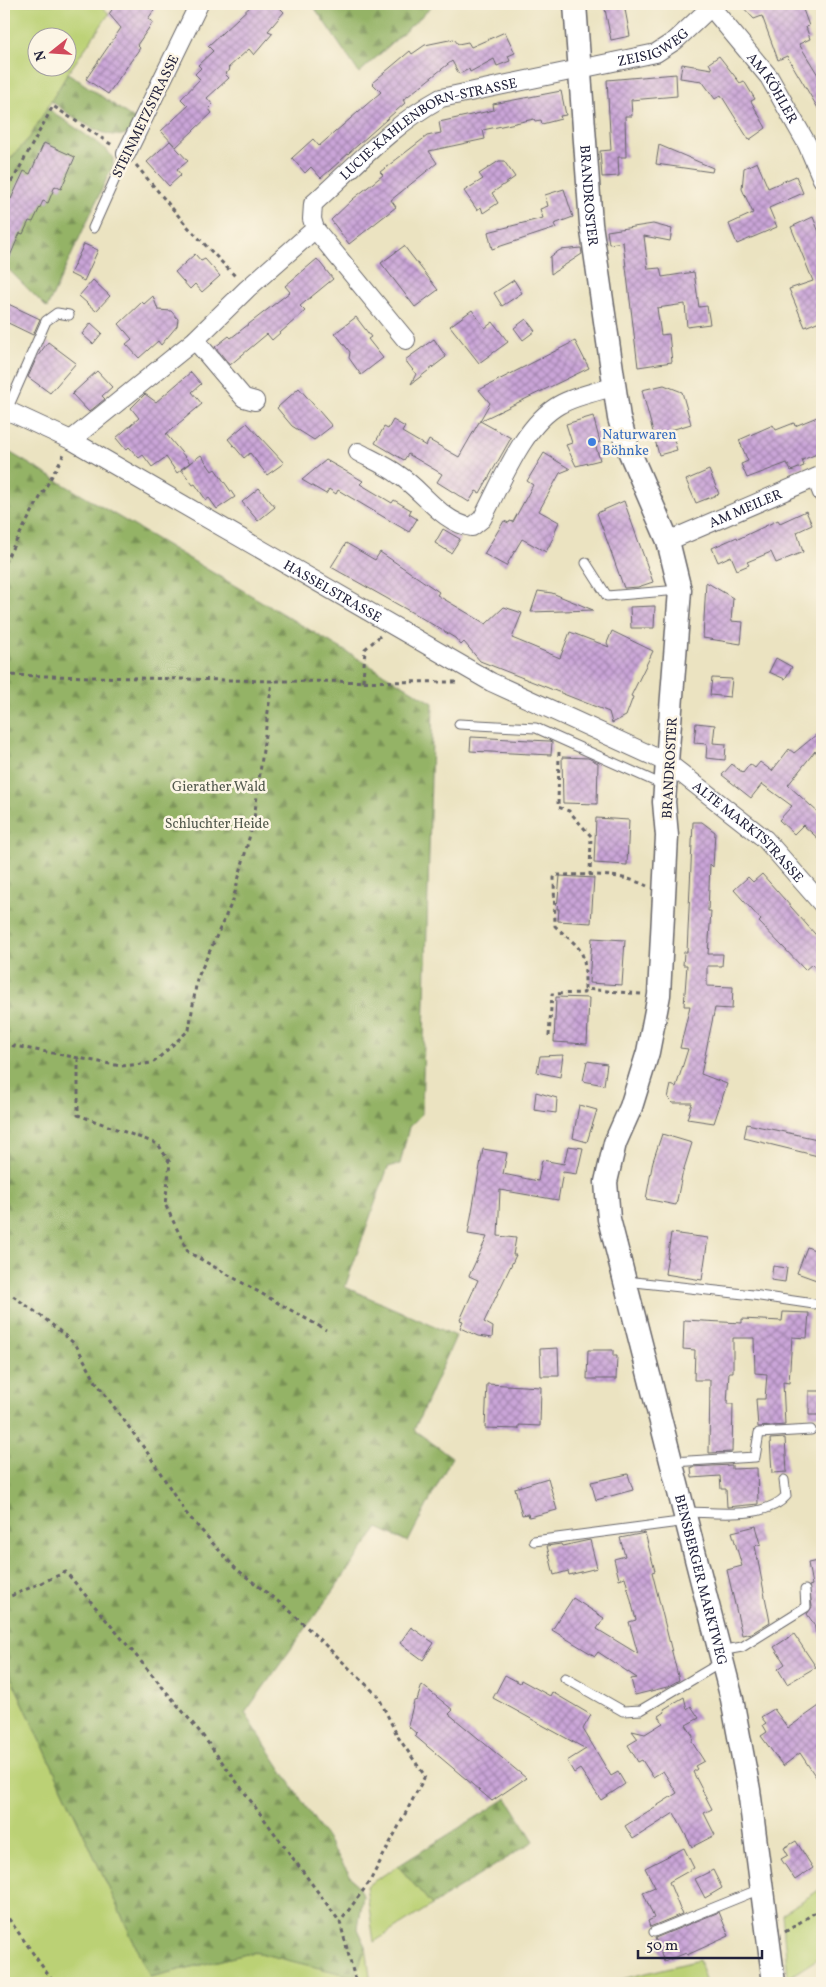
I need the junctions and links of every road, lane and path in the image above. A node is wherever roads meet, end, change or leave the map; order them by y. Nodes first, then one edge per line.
1 (199, 4) edge
2 (575, 4) edge
3 (713, 5) edge
4 (580, 68) junction
5 (126, 154) junction
6 (822, 179) edge
7 (4, 185) edge
8 (92, 228) dead end
9 (315, 229) junction
10 (248, 289) junction
11 (69, 315) dead end
12 (195, 340) junction
13 (406, 340) dead end
14 (614, 387) junction
15 (255, 401) dead end
16 (5, 409) edge
17 (71, 440) junction
18 (358, 452) dead end
19 (820, 482) edge
20 (668, 541) junction
21 (4, 563) edge
22 (586, 563) dead end
23 (680, 590) junction
24 (393, 625) junction
25 (4, 675) edge
26 (272, 681) junction
27 (363, 681) junction
28 (462, 682) dead end
29 (459, 724) dead end
30 (560, 739) junction
31 (668, 763) junction
32 (666, 786) junction
33 (590, 875) junction
34 (664, 894) junction
35 (822, 904) edge
36 (585, 989) junction
37 (658, 995) junction
38 (549, 1036) dead end
39 (4, 1044) edge
40 (78, 1058) junction
41 (606, 1182) joint
42 (624, 1281) junction
43 (13, 1296) dead end
44 (814, 1304) dead end
45 (326, 1330) dead end
46 (811, 1430) dead end
47 (671, 1462) junction
48 (784, 1480) dead end
49 (686, 1517) junction
50 (534, 1541) dead end
51 (805, 1590) dead end
52 (4, 1599) edge
53 (721, 1656) junction
54 (565, 1678) dead end
55 (761, 1889) junction
56 (822, 1908) edge
57 (4, 1912) edge
58 (340, 1922) junction
59 (654, 1932) dead end
60 (768, 1943) junction
61 (54, 1983) edge
62 (356, 1983) edge
63 (774, 1983) edge

1 - 5 street, STEINMETZSTRASSE
2 - 4 street, BRANDROSTER
3 - 4 street, ZEISIGWEG
3 - 6 street, AM KÖHLER
4 - 9 street, LUCIE-KAHLENBORN-STRASSE
4 - 14 street, BRANDROSTER
5 - 7 path
5 - 8 lane, STEINMETZSTRASSE
5 - 10 path
9 - 10 street
9 - 13 street
10 - 12 street
11 - 16 lane
12 - 15 street
12 - 17 street
14 - 18 street
14 - 20 street, BRANDROSTER
16 - 17 street, HASSELSTRASSE
17 - 21 path
17 - 24 street, HASSELSTRASSE
19 - 20 street, AM MEILER
20 - 23 street, BRANDROSTER
22 - 23 lane
23 - 31 street, BRANDROSTER
24 - 27 path
24 - 31 street, HASSELSTRASSE
25 - 26 path
26 - 27 path
26 - 40 path
27 - 28 path
29 - 30 lane
30 - 32 lane
30 - 33 path
31 - 32 street, BRANDROSTER
31 - 35 street, ALTE MARKTSTRASSE
32 - 34 street, BRANDROSTER
33 - 34 path
33 - 36 path
34 - 37 street, BRANDROSTER
36 - 37 path
36 - 38 path
37 - 41 street, BRANDROSTER
39 - 40 path
40 - 45 path
41 - 42 street, BENSBERGER MARKTWEG
42 - 44 lane
42 - 47 street, BENSBERGER MARKTWEG
43 - 58 path
46 - 47 lane
47 - 49 street, BENSBERGER MARKTWEG
48 - 49 lane
49 - 50 lane
49 - 53 street, BENSBERGER MARKTWEG
51 - 53 lane
52 - 58 path
53 - 54 lane
53 - 55 street, BENSBERGER MARKTWEG
55 - 59 lane
55 - 60 street, BENSBERGER MARKTWEG
56 - 60 path
57 - 61 path
58 - 62 path
60 - 63 street, BENSBERGER MARKTWEG

